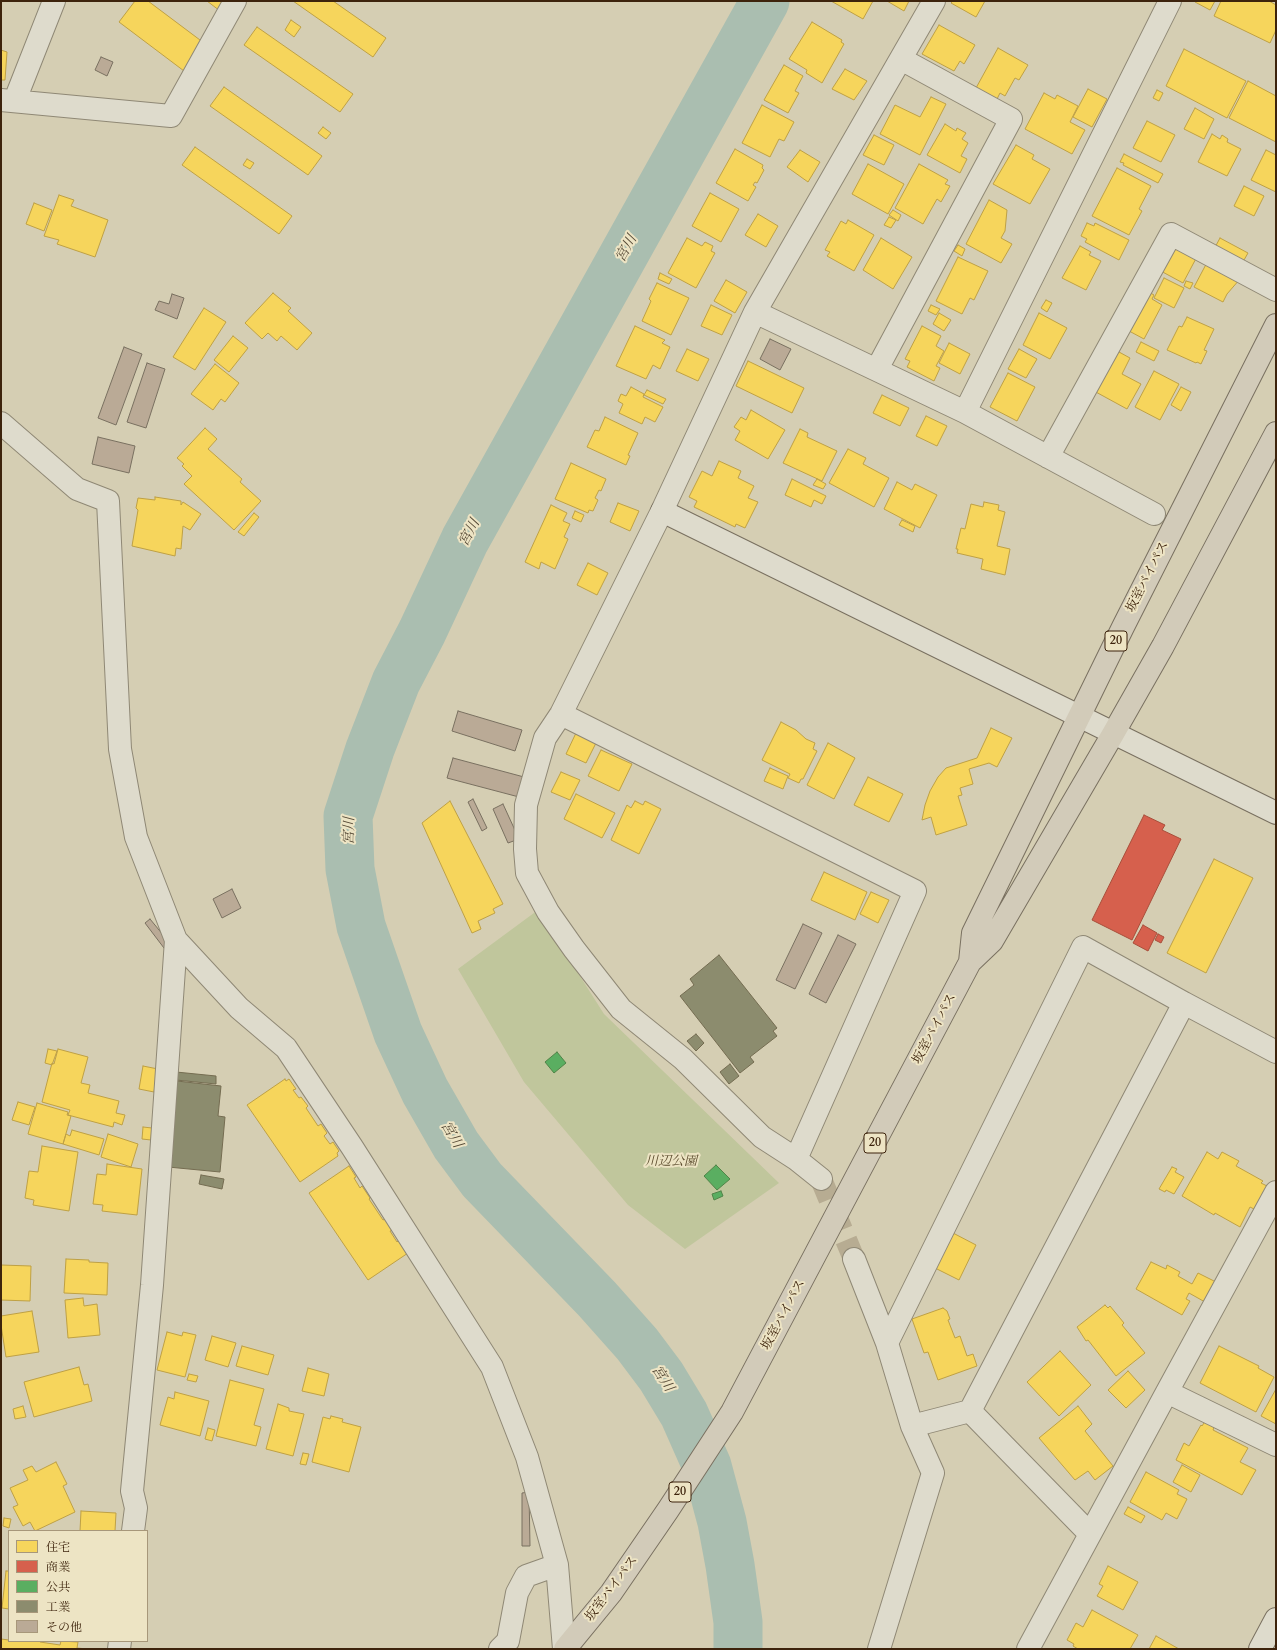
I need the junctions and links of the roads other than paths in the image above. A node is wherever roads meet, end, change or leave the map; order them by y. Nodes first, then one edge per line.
1 (54, 1) edge
2 (235, 1) edge
3 (934, 1) edge
4 (1170, 1) edge
5 (901, 58) junction
6 (8, 100) edge
7 (1276, 290) edge
8 (755, 312) junction
9 (1276, 325) edge
10 (877, 369) junction
11 (964, 412) junction
12 (1, 423) edge
13 (1276, 433) edge
14 (1048, 457) junction
15 (662, 511) junction
16 (1154, 514) dead end
17 (561, 714) junction
18 (1079, 717) junction
19 (1113, 734) junction
20 (1276, 813) edge
21 (176, 940) junction
22 (970, 962) junction
23 (1184, 1004) junction
24 (1276, 1052) edge
25 (796, 1159) junction
26 (821, 1179) tunnel mouth
27 (1276, 1192) edge
28 (854, 1259) tunnel mouth
29 (887, 1343) junction
30 (1167, 1392) junction
31 (970, 1411) junction
32 (912, 1426) junction
33 (1276, 1445) edge
34 (133, 1530) edge
35 (1090, 1534) junction
36 (557, 1565) junction
37 (1276, 1619) edge
38 (500, 1649) edge
39 (565, 1649) edge
40 (879, 1649) edge
41 (1028, 1649) edge
42 (1260, 1649) edge

1 - 6 street
2 - 6 street
3 - 5 street
4 - 11 street
5 - 8 street
5 - 10 street
7 - 14 street
8 - 10 street
8 - 15 street
9 - 18 highway, 坂室バイパス / 20
10 - 11 street
11 - 14 street
12 - 21 street
13 - 19 highway, 坂室バイパス / 20
14 - 16 street
15 - 17 street
15 - 18 street
17 - 25 street
17 - 25 street
18 - 19 street
18 - 22 highway, 坂室バイパス / 20
19 - 20 street
19 - 22 highway, 坂室バイパス / 20
21 - 34 street
21 - 36 street
22 - 39 highway, 坂室バイパス / 20
23 - 24 street
23 - 29 street
23 - 31 street
25 - 26 street
27 - 30 street
28 - 29 street
29 - 32 street
30 - 33 street
30 - 35 street
31 - 32 street
31 - 35 street
32 - 40 street
35 - 41 street
36 - 38 street
36 - 39 street
37 - 42 street

